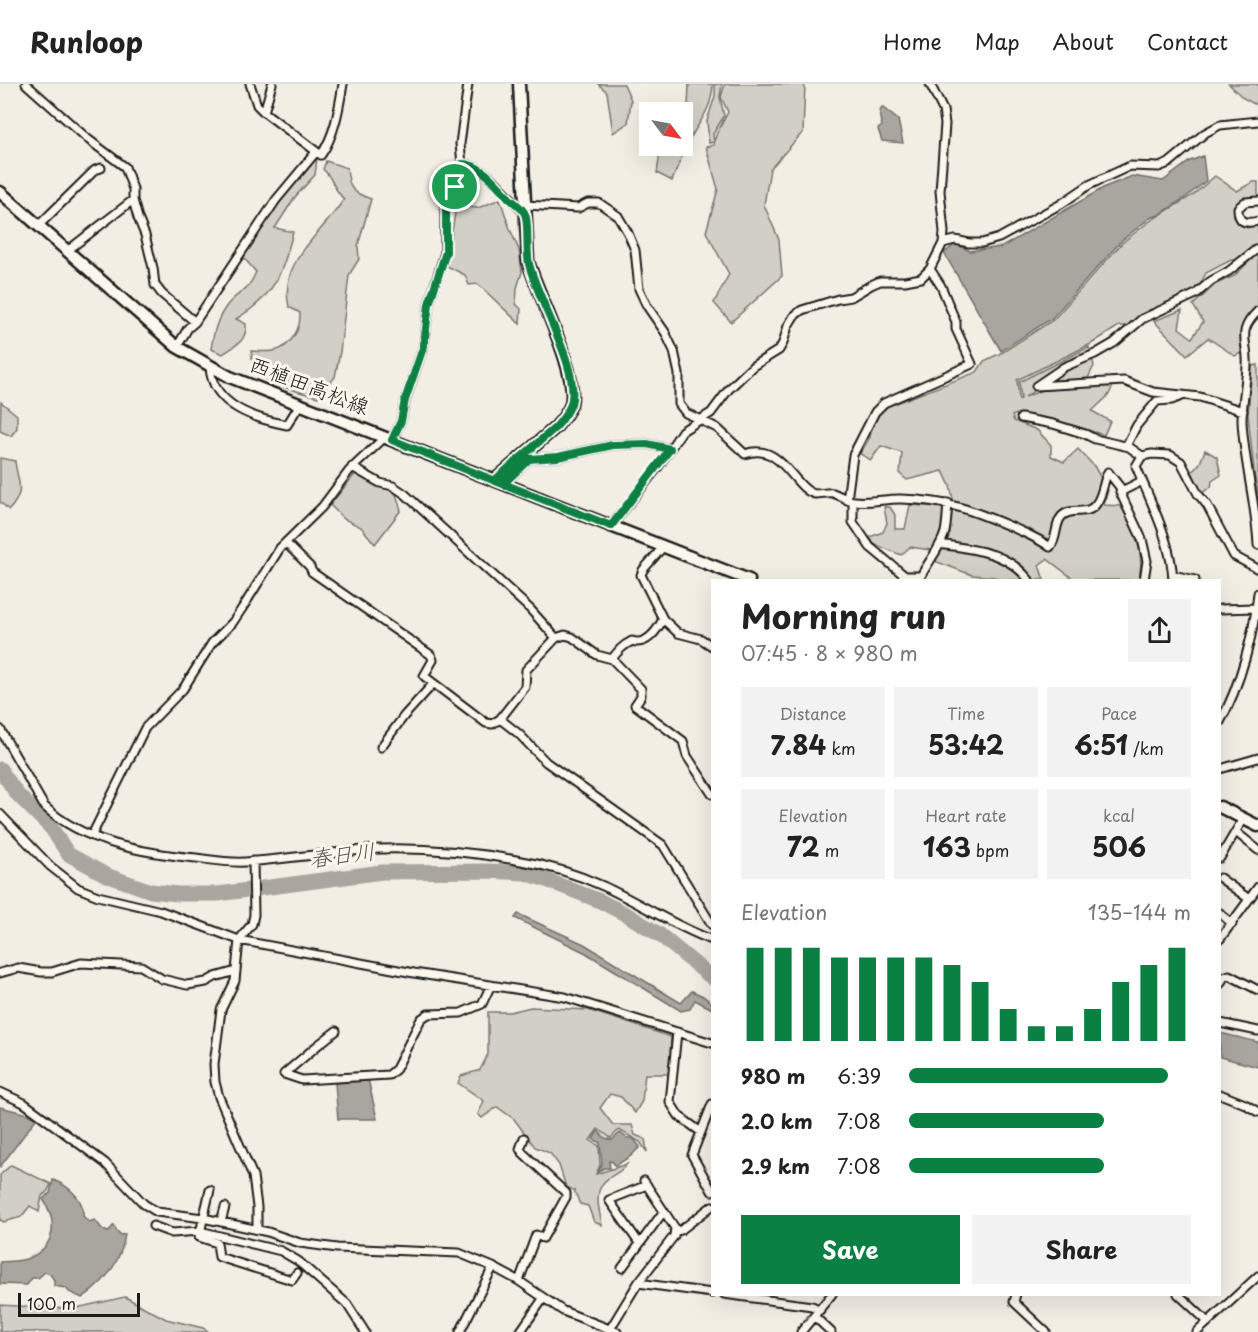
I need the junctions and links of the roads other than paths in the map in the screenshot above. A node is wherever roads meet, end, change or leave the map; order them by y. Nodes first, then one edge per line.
1 (26, 84) edge
2 (250, 84) edge
3 (272, 84) edge
4 (343, 84) edge
5 (468, 84) edge
6 (519, 84) edge
7 (930, 84) edge
8 (264, 112) junction
9 (1258, 121) edge
10 (316, 152) junction
11 (462, 164) junction
12 (101, 168) dead end
13 (0, 192) edge
14 (133, 200) junction
15 (1258, 201) edge
16 (525, 209) junction
17 (1258, 221) edge
18 (38, 226) junction
19 (942, 243) junction
20 (1258, 248) edge
21 (67, 251) junction
22 (930, 269) junction
23 (1258, 311) edge
24 (195, 322) junction
25 (177, 347) junction
26 (210, 367) junction
27 (1184, 395) junction
28 (300, 404) junction
29 (1243, 411) junction
30 (1021, 418) dead end
31 (701, 419) junction
32 (388, 439) junction
33 (1126, 446) junction
34 (670, 449) junction
35 (1142, 456) junction
36 (352, 467) junction
37 (1142, 481) junction
38 (499, 482) junction
39 (1123, 491) junction
40 (850, 500) junction
41 (948, 503) junction
42 (611, 526) junction
43 (286, 543) junction
44 (940, 544) junction
45 (1258, 545) edge
46 (663, 547) junction
47 (1258, 569) edge
48 (1173, 578) edge
49 (746, 579) edge
50 (919, 579) edge
51 (1028, 579) edge
52 (1144, 579) edge
53 (1258, 593) edge
54 (1257, 608) edge
55 (1221, 609) edge
56 (663, 619) junction
57 (556, 638) junction
58 (711, 645) edge
59 (612, 660) junction
60 (433, 684) junction
61 (500, 719) junction
62 (1221, 721) edge
63 (0, 729) edge
64 (381, 747) dead end
65 (1258, 758) edge
66 (1221, 769) edge
67 (711, 792) edge
68 (1221, 808) edge
69 (0, 814) edge
70 (1243, 819) junction
71 (1258, 826) edge
72 (1236, 832) junction
73 (92, 835) junction
74 (1258, 850) edge
75 (1221, 856) edge
76 (253, 861) junction
77 (1221, 879) edge
78 (1258, 887) edge
79 (1249, 899) junction
80 (1221, 915) edge
81 (711, 924) edge
82 (1232, 924) junction
83 (1221, 938) edge
84 (239, 940) junction
85 (711, 940) edge
86 (236, 971) junction
87 (0, 973) edge
88 (1221, 982) edge
89 (491, 985) junction
90 (1258, 990) edge
91 (1221, 1023) edge
92 (1258, 1031) edge
93 (336, 1032) dead end
94 (677, 1032) junction
95 (711, 1043) edge
96 (0, 1092) edge
97 (1221, 1094) edge
98 (711, 1107) edge
99 (1258, 1112) edge
100 (701, 1132) junction
101 (524, 1138) dead end
102 (711, 1189) edge
103 (210, 1190) dead end
104 (225, 1207) dead end
105 (711, 1207) edge
106 (664, 1211) junction
107 (203, 1218) junction
108 (221, 1222) junction
109 (153, 1226) dead end
110 (257, 1229) junction
111 (200, 1231) junction
112 (676, 1231) junction
113 (639, 1243) junction
114 (493, 1267) junction
115 (622, 1268) dead end
116 (297, 1273) dead end
117 (1258, 1276) edge
118 (519, 1281) junction
119 (638, 1283) junction
120 (711, 1293) edge
121 (739, 1296) edge
122 (830, 1296) edge
123 (1016, 1296) edge
124 (1180, 1296) edge
125 (543, 1299) junction
126 (820, 1310) junction
127 (814, 1316) junction
128 (1208, 1322) junction
129 (613, 1331) edge
130 (365, 1332) edge
131 (460, 1332) edge
132 (520, 1332) edge
133 (801, 1332) edge
134 (831, 1332) edge
135 (1046, 1332) edge
136 (1197, 1332) edge

1 - 14 street
2 - 8 street
3 - 8 street
4 - 10 street
5 - 11 street
6 - 16 main road
7 - 19 street
8 - 10 street
9 - 19 street
10 - 24 street
11 - 16 street
11 - 32 street
12 - 18 street
13 - 18 main road, 西植田高松線
14 - 21 street
14 - 24 street
15 - 17 street
16 - 31 street
16 - 38 main road
18 - 21 main road, 西植田高松線
19 - 22 street
20 - 27 street
21 - 25 main road, 西植田高松線
22 - 31 street
22 - 40 street
23 - 29 street
24 - 25 street
25 - 26 main road, 西植田高松線
26 - 28 main road, 西植田高松線
26 - 28 street
27 - 29 street
27 - 33 street
28 - 32 main road, 西植田高松線
29 - 45 street
30 - 33 street
31 - 34 street
31 - 40 street
32 - 36 street
32 - 38 main road, 西植田高松線
33 - 35 street
34 - 38 street
34 - 42 street
35 - 37 street
35 - 47 street
36 - 43 street
36 - 57 street
37 - 39 street
37 - 48 street
38 - 42 main road, 西植田高松線
39 - 41 street
39 - 52 street
40 - 41 street
40 - 50 street
41 - 44 street
42 - 46 main road, 西植田高松線
43 - 60 street
43 - 73 street
44 - 50 street
44 - 51 street
46 - 49 main road, 西植田高松線
46 - 56 street
53 - 54 street
54 - 55 street
54 - 62 street
56 - 58 street
56 - 59 street
57 - 59 street
57 - 61 street
59 - 67 street
60 - 61 street
60 - 64 street
61 - 81 street
63 - 73 street
65 - 66 street
68 - 70 main road
69 - 84 street
70 - 71 main road
70 - 72 street
72 - 74 street
72 - 75 street
73 - 76 street
76 - 84 street
76 - 85 street
77 - 79 street
78 - 79 street
79 - 82 street
80 - 82 street
82 - 83 street
84 - 86 street
84 - 89 street
86 - 87 street
86 - 110 street
88 - 90 street
89 - 93 street
89 - 94 street
91 - 92 street
94 - 95 street
94 - 100 street
96 - 107 street
97 - 99 street
98 - 100 street
100 - 102 street
101 - 118 street
103 - 107 street
104 - 108 street
105 - 112 street
106 - 112 street
106 - 113 street
106 - 113 street
107 - 108 street
107 - 111 street
108 - 110 street
109 - 111 street
110 - 114 street
111 - 116 street
111 - 130 street
112 - 119 street
113 - 115 street
114 - 118 street
114 - 131 street
117 - 128 street
118 - 125 street
119 - 120 street
119 - 129 street
121 - 126 street
122 - 126 street
123 - 135 street
124 - 128 street
125 - 129 street
125 - 132 street
126 - 127 street
127 - 133 street
127 - 134 street
128 - 136 street

